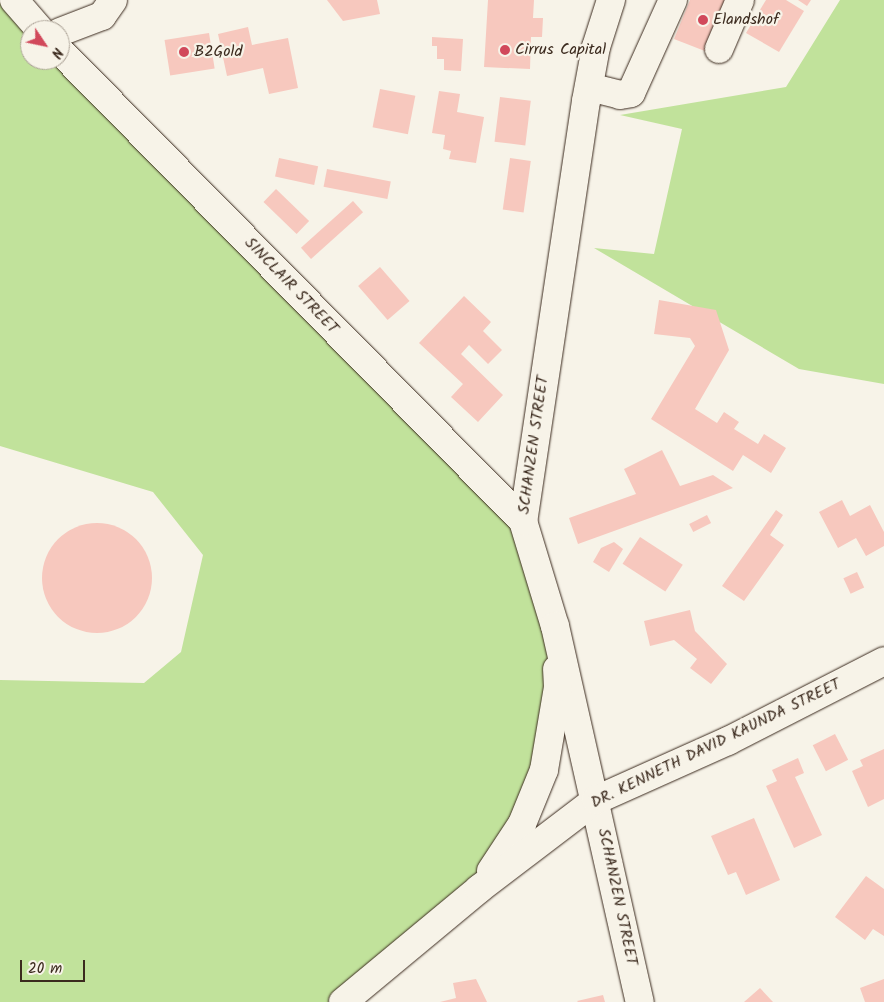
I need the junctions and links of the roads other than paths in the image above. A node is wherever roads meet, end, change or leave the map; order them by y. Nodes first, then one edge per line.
1 (14, 0) edge
2 (112, 0) edge
3 (611, 0) edge
4 (673, 0) edge
5 (740, 0) edge
6 (31, 20) edge
7 (70, 28) edge
8 (720, 49) dead end
9 (70, 61) edge
10 (589, 87) junction
11 (523, 521) junction
12 (555, 626) junction
13 (883, 664) edge
14 (596, 800) junction
15 (479, 889) junction
16 (644, 996) edge
17 (343, 1002) edge

1 - 6 street
2 - 7 street
3 - 10 street, SCHANZEN STREET
4 - 10 street
5 - 8 street
9 - 11 street, SINCLAIR STREET
10 - 11 street, SCHANZEN STREET
11 - 12 street, SCHANZEN STREET
12 - 14 street, SCHANZEN STREET
12 - 15 street
13 - 14 street, DR. KENNETH DAVID KAUNDA STREET
14 - 15 street, DR. KENNETH DAVID KAUNDA STREET
14 - 16 street, SCHANZEN STREET
15 - 17 street, DR. KENNETH DAVID KAUNDA STREET

